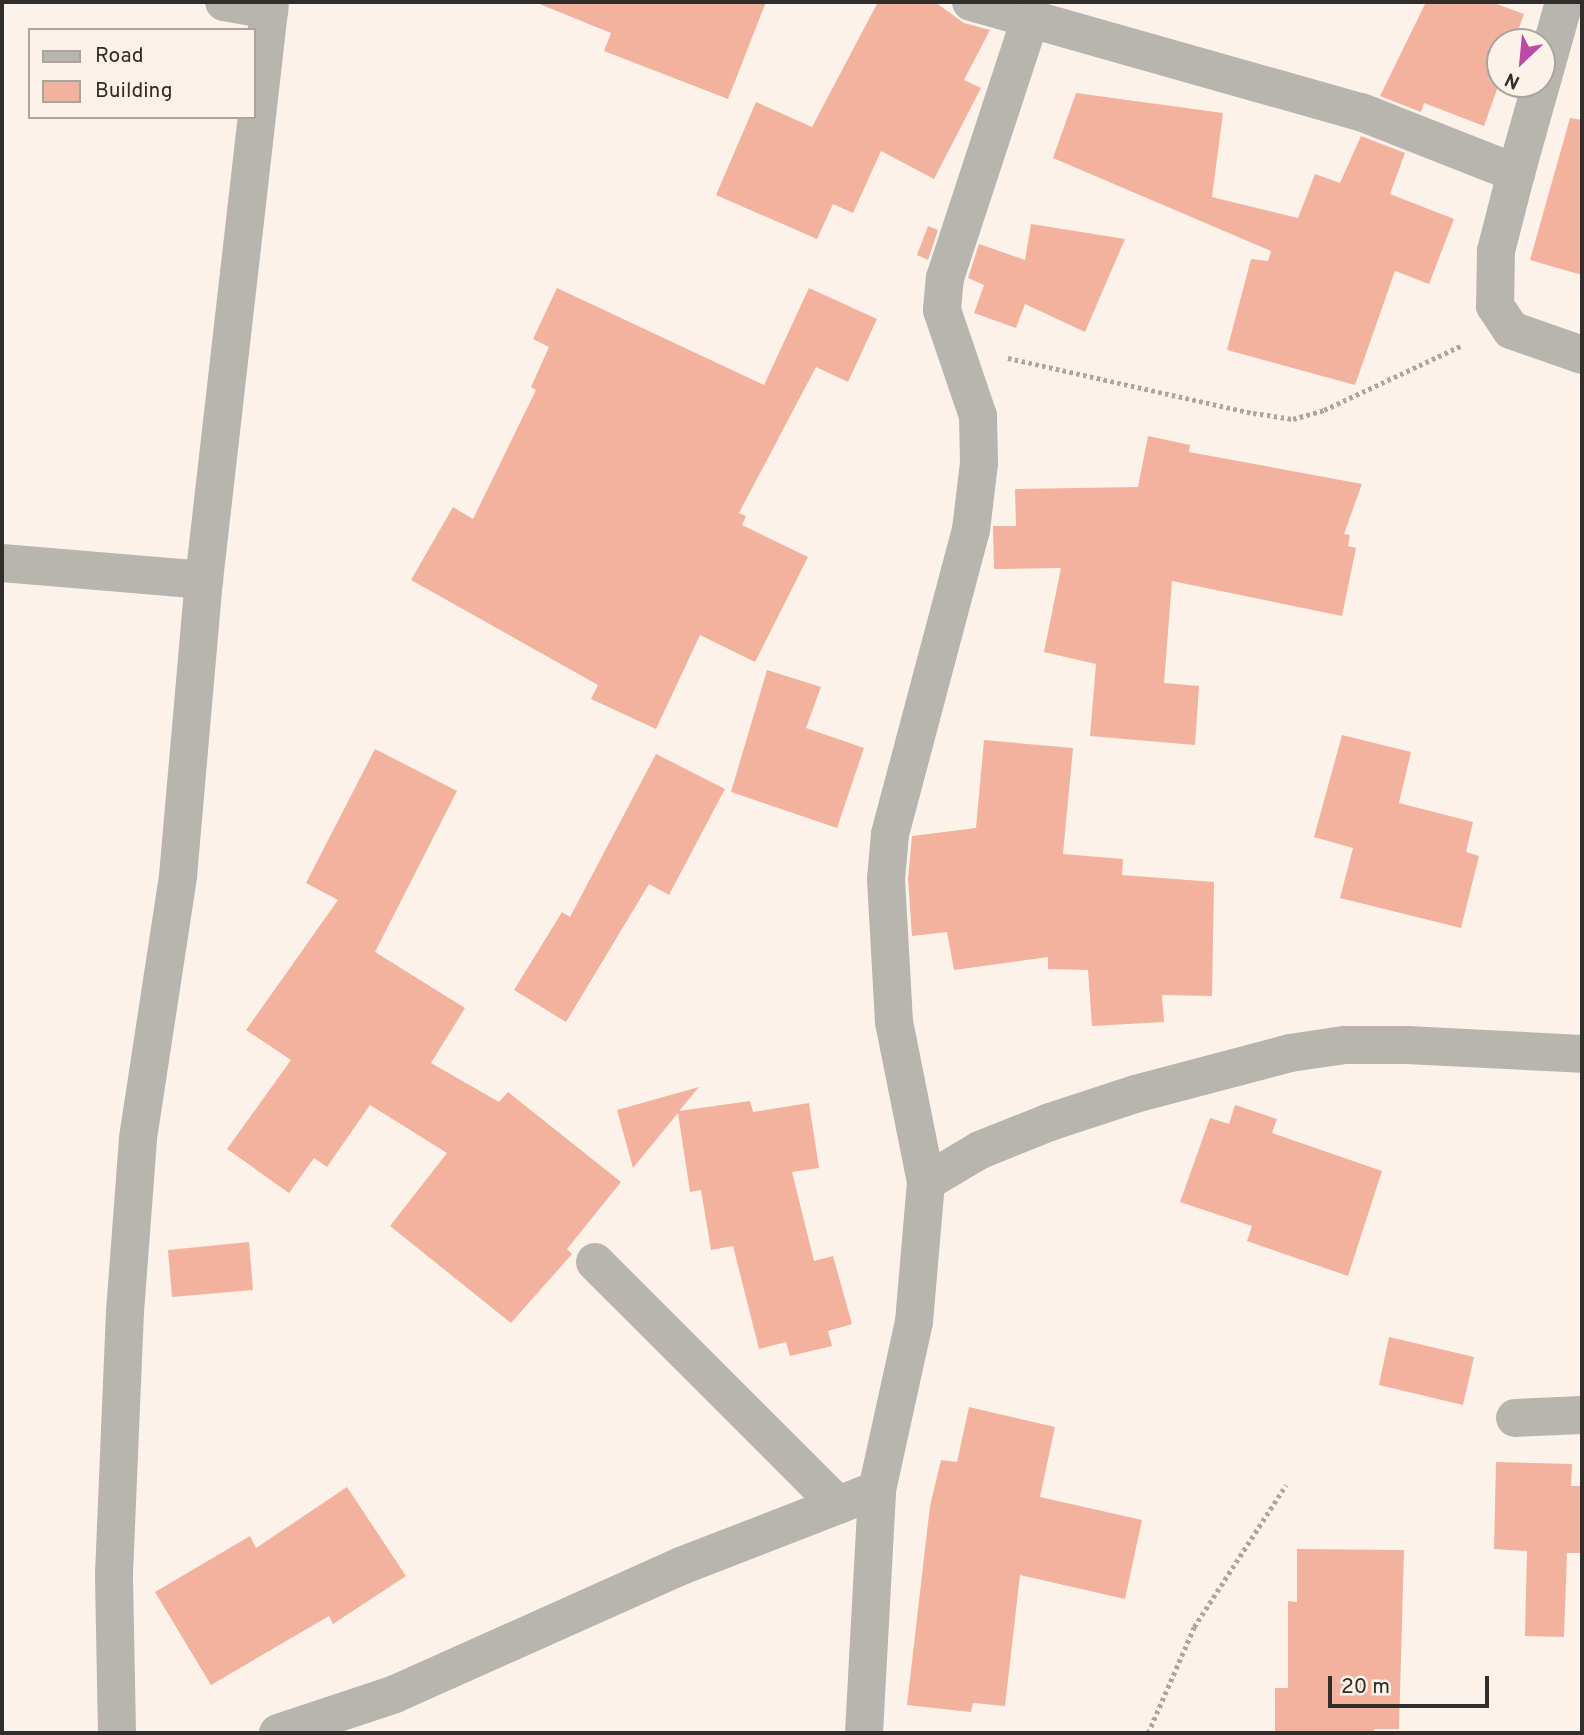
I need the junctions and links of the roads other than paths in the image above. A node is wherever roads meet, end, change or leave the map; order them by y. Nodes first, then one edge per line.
1 (224, 2) edge
2 (971, 2) edge
3 (1564, 2) edge
4 (270, 6) edge
5 (1029, 22) junction
6 (1556, 31) edge
7 (1538, 98) edge
8 (1516, 173) junction
9 (1582, 355) edge
10 (2, 563) edge
11 (204, 580) junction
12 (1582, 1054) edge
13 (926, 1182) junction
14 (595, 1262) dead end
15 (1582, 1415) edge
16 (1515, 1419) dead end
17 (877, 1490) junction
18 (838, 1505) junction
19 (117, 1733) edge
20 (278, 1733) edge
21 (864, 1733) edge

1 - 4 street
2 - 5 street
3 - 6 street
4 - 11 street
5 - 8 street
5 - 13 street
7 - 8 street
8 - 9 street
10 - 11 street
11 - 19 street
12 - 13 street
13 - 17 street
14 - 18 street
15 - 16 street
17 - 18 street
17 - 21 street
18 - 20 street

